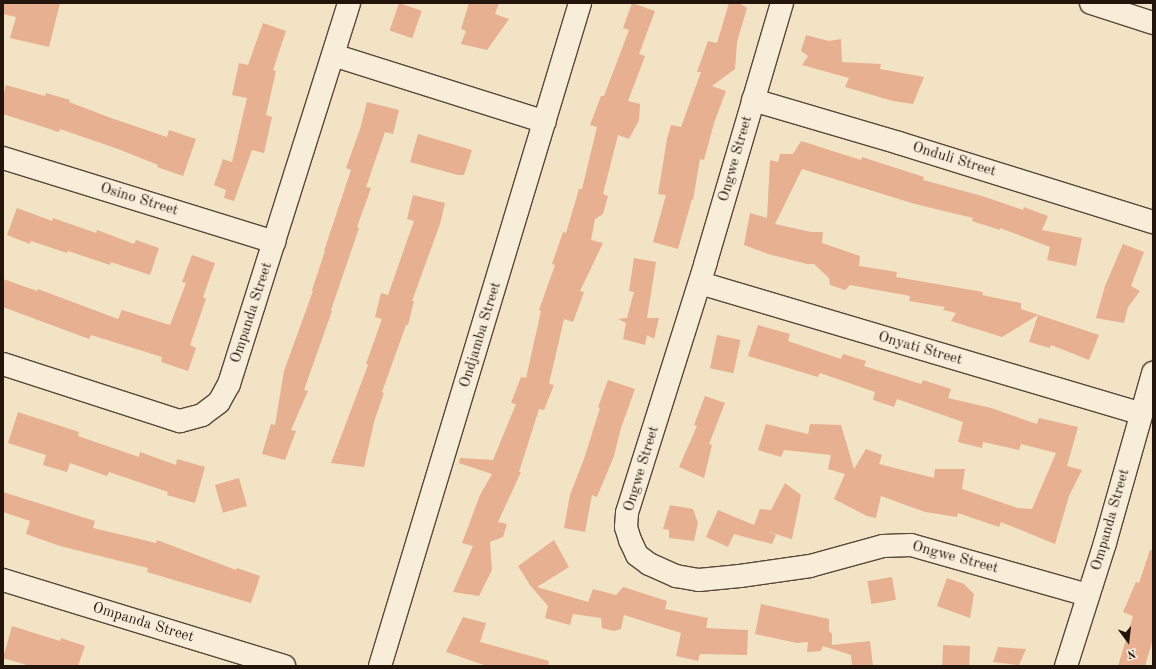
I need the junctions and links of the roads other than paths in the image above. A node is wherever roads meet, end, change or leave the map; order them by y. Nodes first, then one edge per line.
1 (349, 3) edge
2 (580, 3) edge
3 (782, 3) edge
4 (1091, 3) edge
5 (1153, 23) edge
6 (333, 55) junction
7 (754, 100) junction
8 (545, 122) junction
9 (3, 158) edge
10 (1153, 222) edge
11 (274, 242) junction
12 (700, 283) junction
13 (3, 364) edge
14 (1153, 373) edge
15 (1141, 414) junction
16 (3, 580) edge
17 (1088, 595) junction
18 (284, 666) edge
19 (380, 666) edge
20 (1066, 666) edge

1 - 6 street, Ompanda Street
2 - 8 street, Ondjamba Street
3 - 7 street, Ongwe Street
4 - 5 street
6 - 8 street
6 - 11 street, Ompanda Street
7 - 10 street, Onduli Street
7 - 12 street, Ongwe Street
8 - 19 street, Ondjamba Street
9 - 11 street, Osino Street
11 - 13 street, Ompanda Street
12 - 15 street, Onyati Street
12 - 17 street, Ongwe Street
14 - 15 street, Ompanda Street
15 - 17 street, Ompanda Street
16 - 18 street, Ompanda Street
17 - 20 street, Ompanda Street

